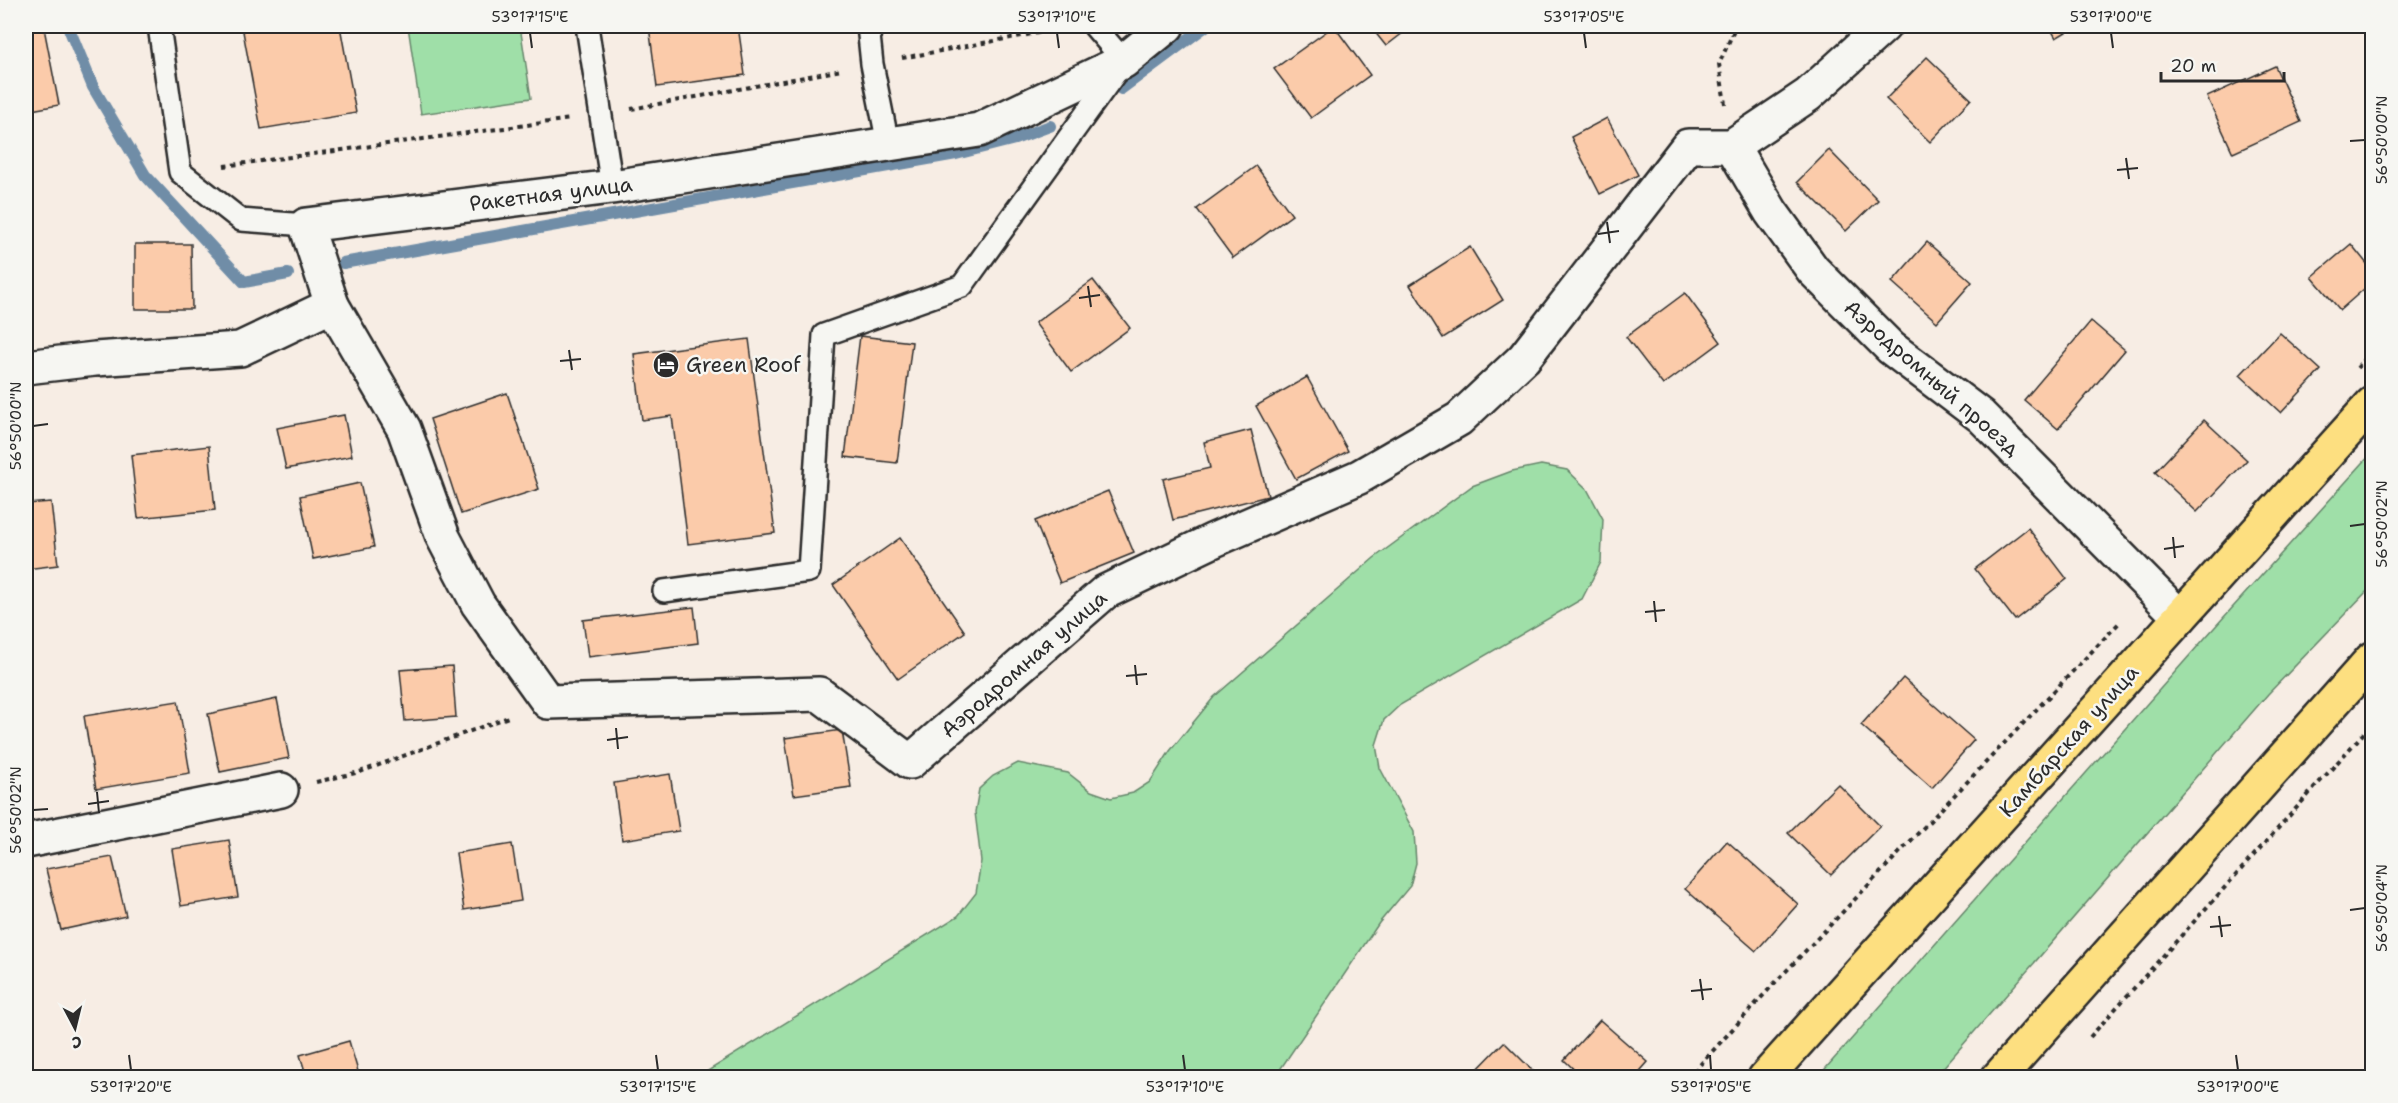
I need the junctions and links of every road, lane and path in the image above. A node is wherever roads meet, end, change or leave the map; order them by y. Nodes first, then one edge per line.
1 (159, 26) edge
2 (587, 26) edge
3 (868, 26) edge
4 (1094, 26) edge
5 (1167, 26) edge
6 (1736, 26) edge
7 (1884, 26) edge
8 (1124, 61) junction
9 (888, 144) junction
10 (1731, 146) junction
11 (612, 187) junction
12 (306, 225) junction
13 (332, 305) junction
14 (2373, 352) edge
15 (26, 367) edge
16 (2357, 369) dead end
17 (2373, 404) edge
18 (2151, 590) junction
19 (663, 591) dead end
20 (2180, 617) junction
21 (2373, 659) edge
22 (548, 702) junction
23 (2373, 724) edge
24 (360, 772) dead end
25 (281, 790) dead end
26 (26, 841) edge
27 (2085, 1042) dead end
28 (1688, 1077) edge
29 (1765, 1077) edge
30 (1998, 1077) edge

1 - 12 lane
2 - 11 lane
3 - 9 lane
4 - 8 lane
5 - 8 street, Ракетная улица
6 - 10 path
7 - 10 street
8 - 9 street, Ракетная улица
8 - 19 lane
9 - 11 street, Ракетная улица
10 - 18 street, Аэродромный проезд
10 - 22 street, Аэродромная улица
11 - 12 street, Ракетная улица
12 - 13 street
13 - 15 street
13 - 22 street
14 - 16 path
17 - 20 main road, Камбарская улица
18 - 20 street, Аэродромный проезд
18 - 28 path
20 - 29 main road, Камбарская улица
21 - 30 main road
22 - 24 path
23 - 27 path
25 - 26 street

